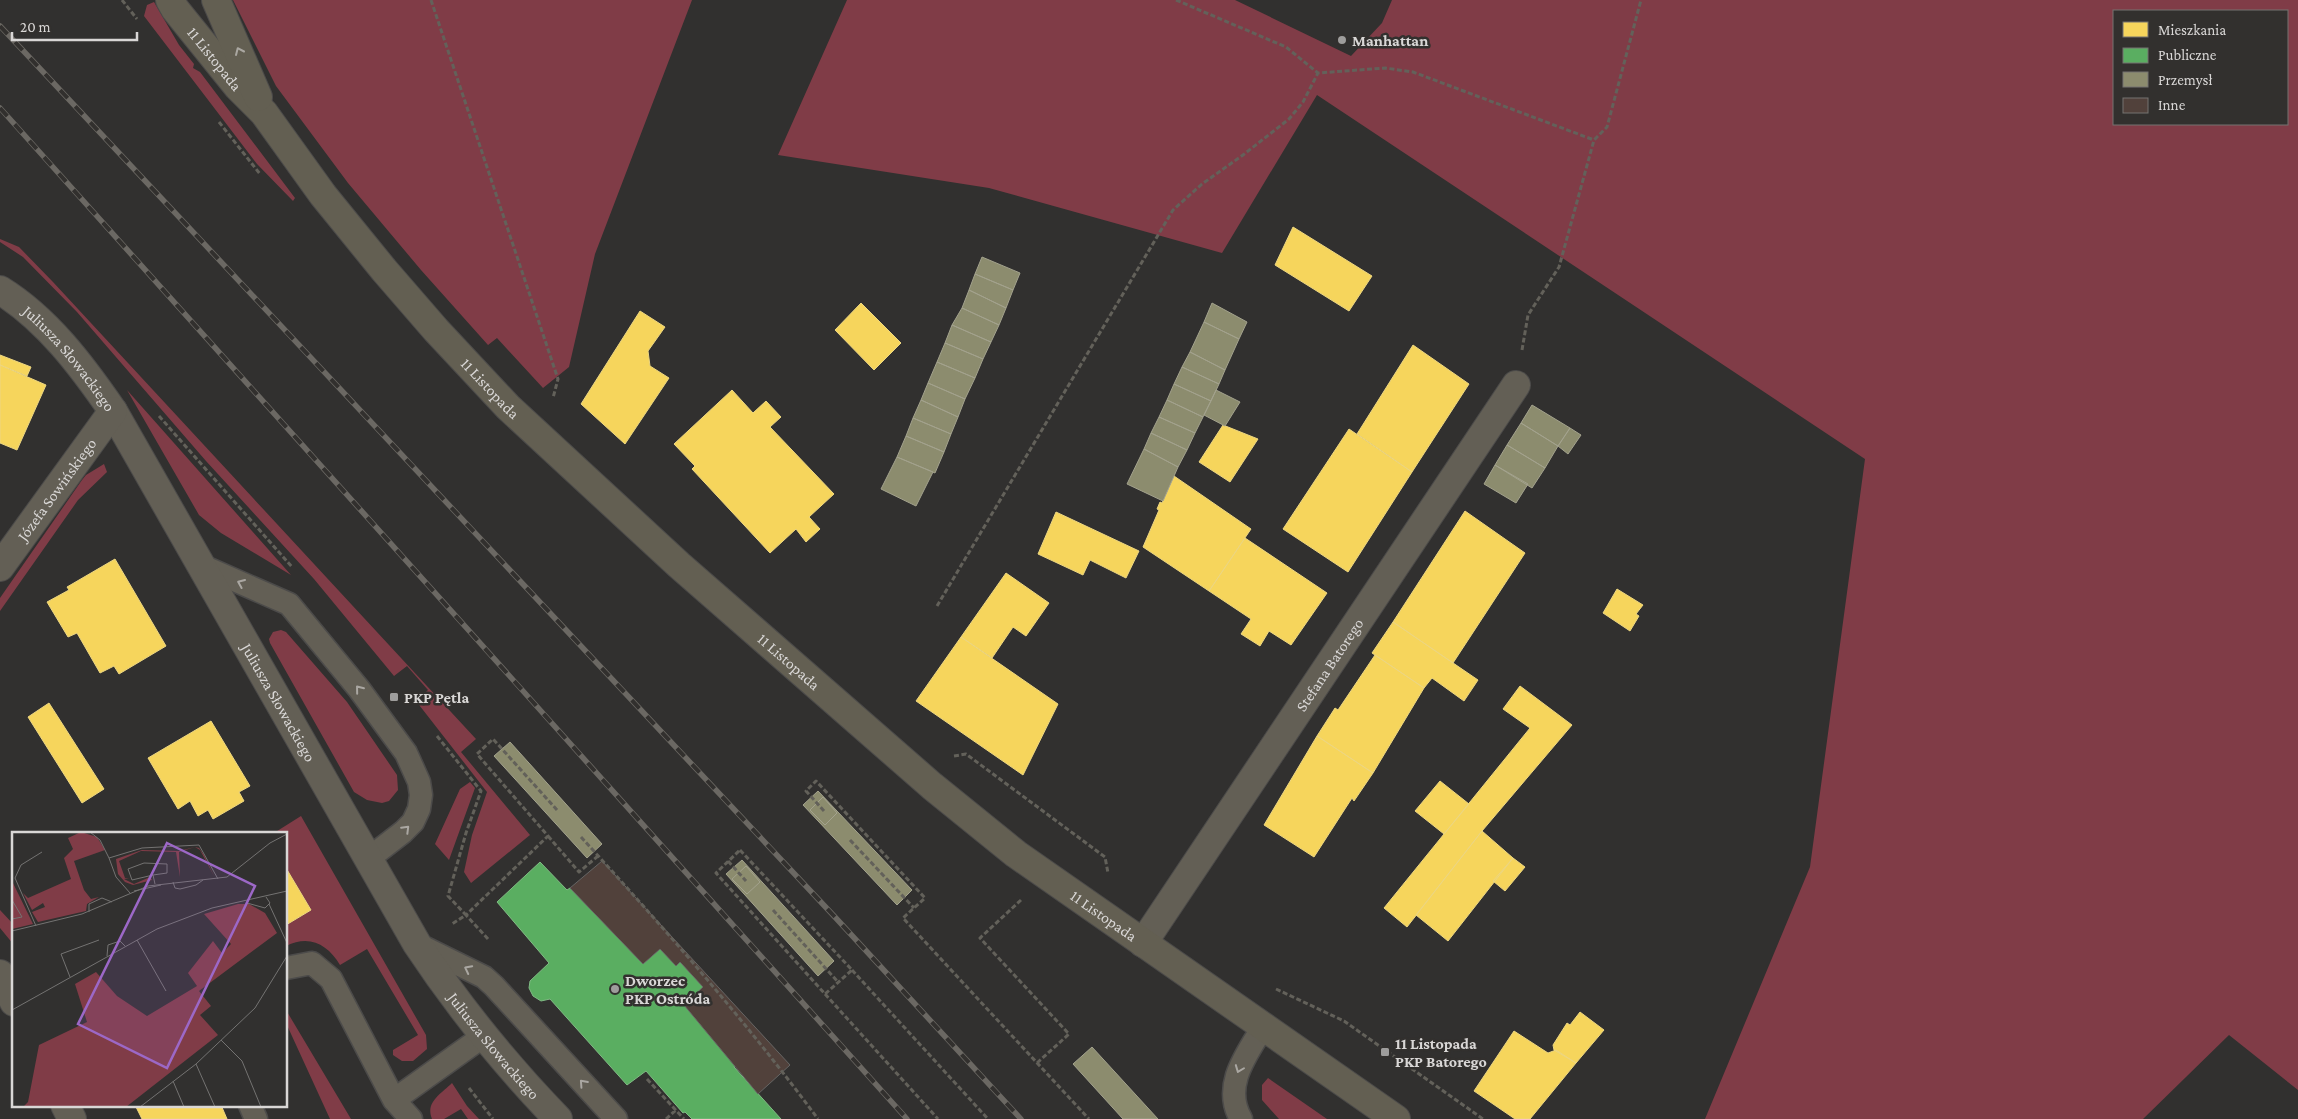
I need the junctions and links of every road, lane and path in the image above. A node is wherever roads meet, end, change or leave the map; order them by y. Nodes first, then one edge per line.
1 (170, 0) edge
2 (216, 0) edge
3 (431, 0) edge
4 (1176, 0) edge
5 (1641, 0) edge
6 (1318, 73) junction
7 (264, 113) junction
8 (1594, 140) junction
9 (0, 290) edge
10 (1516, 385) joint
11 (551, 405) dead end
12 (113, 411) junction
13 (200, 566) junction
14 (0, 567) edge
15 (937, 606) dead end
16 (949, 756) dead end
17 (557, 810) dead end
18 (824, 811) dead end
19 (548, 836) junction
20 (581, 837) dead end
21 (850, 840) dead end
22 (532, 852) dead end
23 (598, 856) junction
24 (368, 859) junction
25 (728, 861) junction
26 (1109, 875) dead end
27 (746, 881) dead end
28 (1023, 898) dead end
29 (914, 908) junction
30 (773, 910) dead end
31 (1143, 943) junction
32 (417, 944) junction
33 (288, 968) edge
34 (852, 970) junction
35 (0, 974) edge
36 (838, 982) junction
37 (1272, 987) dead end
38 (825, 994) junction
39 (12, 998) edge
40 (1263, 1026) junction
41 (485, 1035) junction
42 (1037, 1063) junction
43 (647, 1079) dead end
44 (394, 1100) junction
45 (66, 1106) edge
46 (250, 1106) edge
47 (676, 1110) junction
48 (72, 1119) edge
49 (256, 1119) edge
50 (411, 1119) edge
51 (558, 1119) edge
52 (616, 1119) edge
53 (666, 1119) edge
54 (684, 1119) edge
55 (818, 1119) edge
56 (938, 1119) edge
57 (988, 1119) edge
58 (1089, 1119) edge
59 (1241, 1119) edge
60 (1396, 1119) edge
61 (1483, 1119) edge

1 - 7 main road, 11 Listopada
7 -> 2 main road, 11 Listopada
3 - 11 path
4 - 6 path
5 - 8 path
6 - 8 path
6 - 15 path
7 - 31 main road, 11 Listopada
8 - 10 path
9 - 12 street, Juliusza Słowackiego
10 - 31 street, Stefana Batorego
12 - 13 street, Juliusza Słowackiego
12 - 14 street, Józefa Sowińskiego
13 - 24 street, Juliusza Słowackiego
24 -> 13 lane
16 - 26 path
17 - 19 path
18 - 29 path
19 - 22 path
19 - 23 path
20 - 23 path
21 - 29 path
23 - 55 path
24 - 32 street, Juliusza Słowackiego
25 - 27 path
25 - 34 path
25 - 38 path
28 - 42 path
29 - 42 path
30 - 36 path
31 - 40 main road, 11 Listopada
32 - 41 street, Juliusza Słowackiego
52 -> 32 lane
33 - 44 lane
34 - 36 path
34 - 57 path
35 - 39 street
36 - 38 path
37 - 61 path
38 - 56 path
40 -> 59 lane
40 - 60 main road, 11 Listopada
41 - 44 lane
41 - 51 street, Juliusza Słowackiego
42 - 58 path
43 - 47 path
44 - 50 lane
45 - 48 street
46 - 49 lane
47 - 53 path
47 - 54 path

